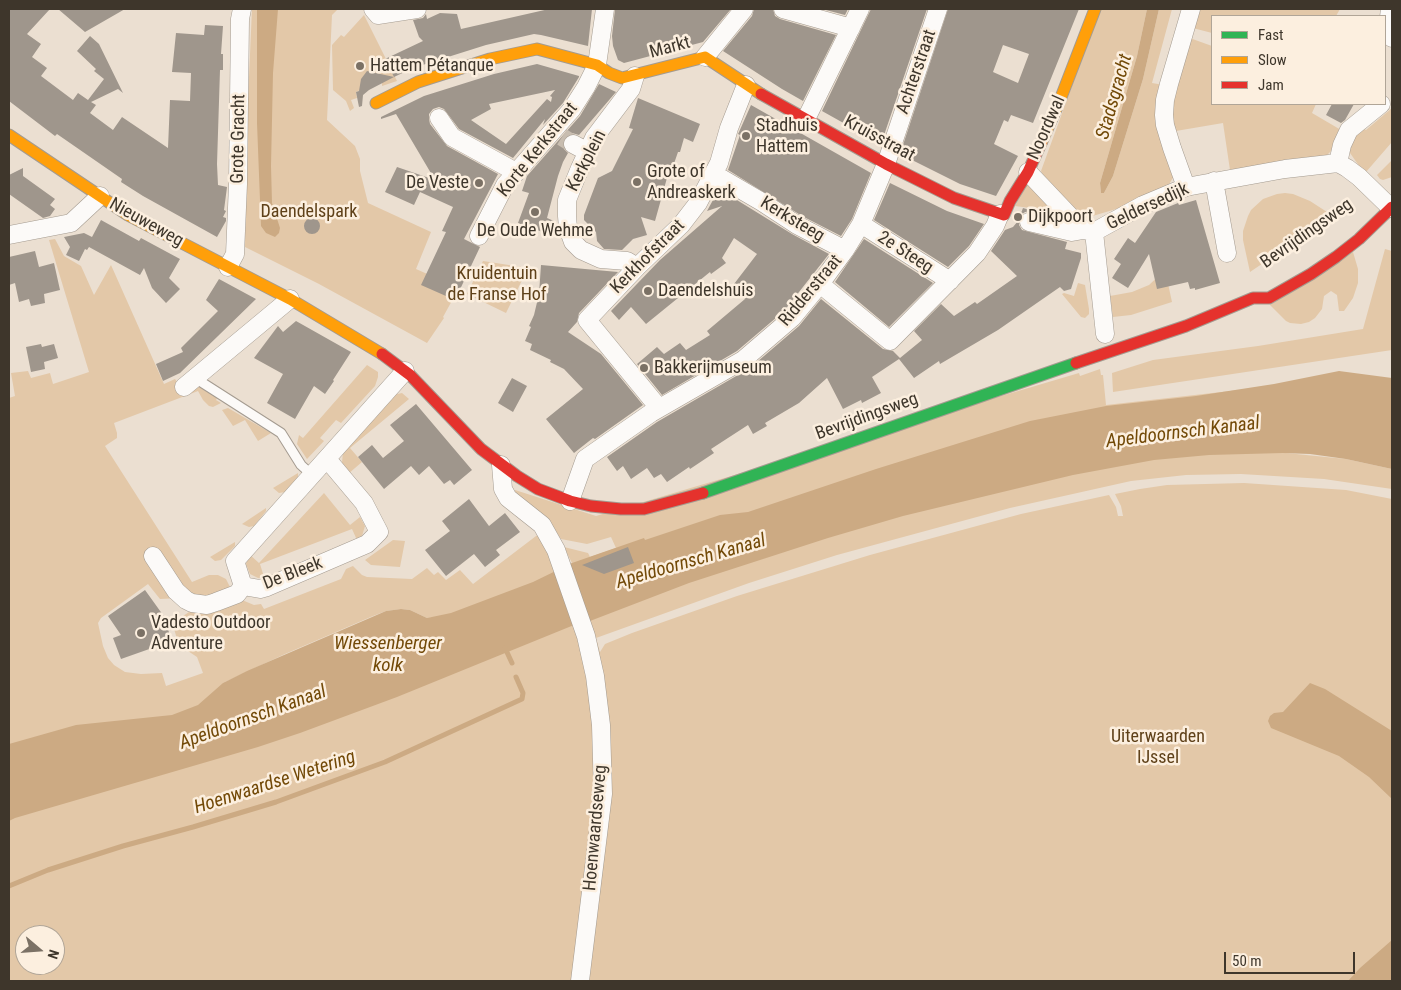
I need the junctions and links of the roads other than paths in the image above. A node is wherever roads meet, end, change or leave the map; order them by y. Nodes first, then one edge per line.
1 (242, 9) edge
2 (373, 9) edge
3 (417, 9) edge
4 (605, 9) edge
5 (744, 9) edge
6 (783, 9) edge
7 (860, 9) edge
8 (938, 9) edge
9 (1095, 9) edge
10 (1192, 9) edge
11 (1390, 9) edge
12 (851, 28) junction
13 (1392, 38) edge
14 (705, 57) junction
15 (597, 66) junction
16 (635, 76) junction
17 (746, 85) junction
18 (376, 103) dead end
19 (1380, 105) edge
20 (439, 118) dead end
21 (806, 120) junction
22 (9, 135) edge
23 (569, 141) junction
24 (1338, 163) junction
25 (886, 164) junction
26 (516, 172) junction
27 (1028, 172) junction
28 (714, 174) junction
29 (1214, 181) junction
30 (1186, 187) junction
31 (100, 196) junction
32 (1388, 203) edge
33 (1002, 214) junction
34 (1029, 222) dead end
35 (861, 224) junction
36 (1088, 231) junction
37 (9, 235) edge
38 (479, 236) dead end
39 (845, 250) junction
40 (1227, 253) dead end
41 (228, 267) junction
42 (637, 267) junction
43 (950, 281) junction
44 (820, 284) junction
45 (1263, 285) dead end
46 (1253, 298) junction
47 (290, 300) junction
48 (1105, 334) dead end
49 (405, 371) junction
50 (190, 382) joint
51 (660, 408) junction
52 (327, 459) junction
53 (497, 462) junction
54 (312, 475) junction
55 (570, 501) junction
56 (153, 556) dead end
57 (243, 586) junction
58 (580, 981) edge

1 - 41 street, Grote Gracht
2 - 3 street
4 - 15 street, Korte Kerkstraat
5 - 14 street
6 - 12 street
7 - 12 street
8 - 25 street, Achterstraat
9 - 27 main road, Noordwal
10 - 30 street
11 - 13 street
12 - 21 street
14 - 16 main road, Markt
14 - 17 main road, Markt
15 - 16 main road, Markt
15 - 18 main road, Markt
15 - 23 street, Korte Kerkstraat
16 - 23 street, Kerkplein
17 - 21 main road, Kruisstraat
17 - 28 street, Kerkhofstraat
19 - 24 street
20 - 26 street
21 - 25 main road, Kruisstraat
22 - 31 main road, Nieuweweg
23 - 26 street, Korte Kerkstraat
23 - 42 street, Kerkplein
24 - 29 street, Geldersedijk
24 - 32 street
25 - 33 main road, Kruisstraat
25 - 35 street, Ridderstraat
26 - 38 street, Korte Kerkstraat
27 - 33 main road
27 - 36 street, Noordwal
28 - 39 street, Kerksteeg
28 - 42 street, Kerkhofstraat
29 - 30 street, Geldersedijk
29 - 40 street, Geldersedijk
30 - 36 street, Geldersedijk
31 - 37 street
31 - 41 main road, Nieuweweg
32 - 46 main road, Bevrijdingsweg
33 - 43 street
34 - 36 street
35 - 39 street, Ridderstraat
35 - 43 street, 2e Steeg
36 - 48 street
39 - 44 street, Ridderstraat
41 - 47 main road, Nieuweweg
42 - 51 street, Kerkhofstraat
43 - 44 street
44 - 51 street, Ridderstraat
45 - 46 main road, Bevrijdingsweg
46 - 55 main road, Bevrijdingsweg
47 - 49 main road, Nieuweweg
47 - 50 street
49 - 52 street, De Bleek
49 - 53 main road, Nieuweweg
50 - 54 lane
51 - 55 street, Ridderstraat
52 - 54 street, De Bleek
52 - 57 street, De Bleek
53 - 55 main road, Bevrijdingsweg
53 - 58 street, Hoenwaardseweg
54 - 57 street, De Bleek
56 - 57 street

